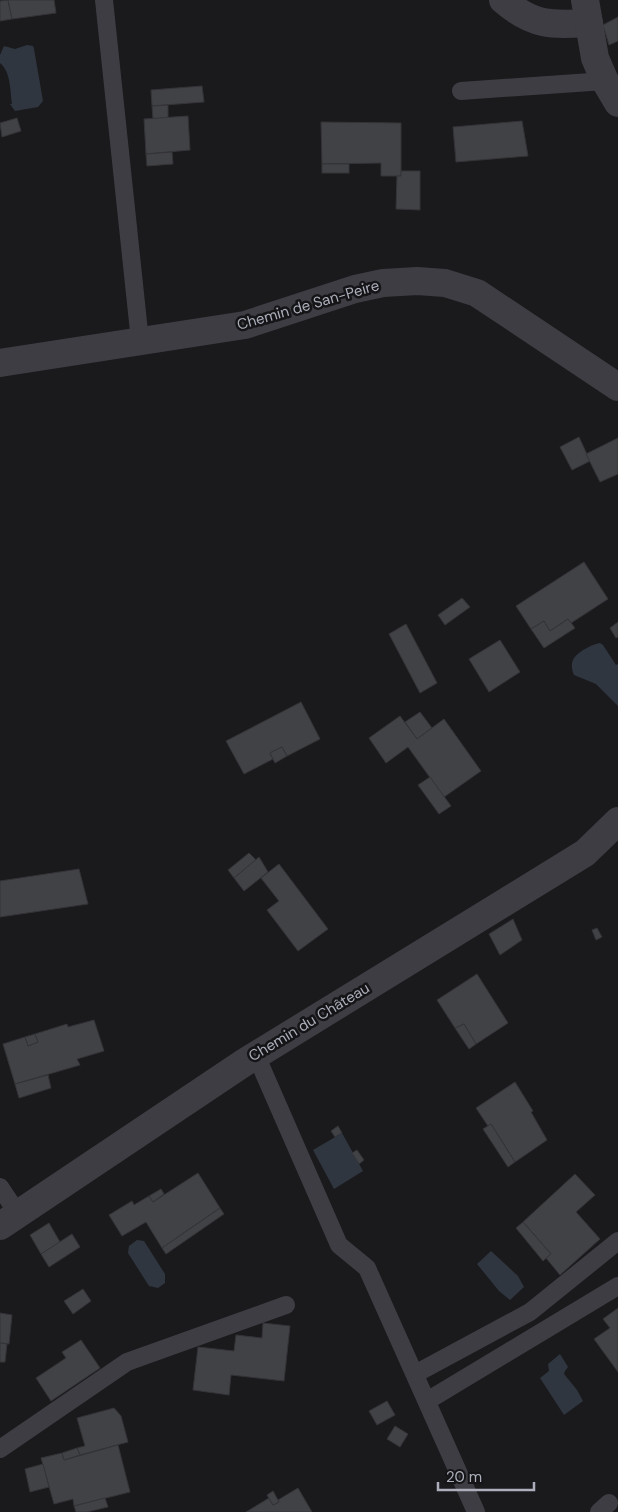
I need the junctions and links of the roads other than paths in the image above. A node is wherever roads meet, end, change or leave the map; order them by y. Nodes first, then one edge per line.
1 (104, 0) edge
2 (503, 0) edge
3 (587, 11) edge
4 (461, 91) dead end
5 (612, 92) edge
6 (140, 341) junction
7 (0, 363) edge
8 (618, 387) edge
9 (618, 821) edge
10 (256, 1055) junction
11 (0, 1187) edge
12 (9, 1220) edge
13 (618, 1241) edge
14 (618, 1286) edge
15 (286, 1305) dead end
16 (415, 1374) junction
17 (427, 1401) junction
18 (0, 1449) edge
19 (476, 1512) edge

1 - 6 lane
2 - 3 street
3 - 5 street
4 - 5 lane
6 - 7 street, Chemin de San-Peire
6 - 8 street, Chemin de San-Peire
9 - 10 street, Chemin du Château
10 - 12 street, Chemin du Château
10 - 16 lane
11 - 12 lane
13 - 16 lane
14 - 17 lane
15 - 18 lane
16 - 17 lane
17 - 19 lane

